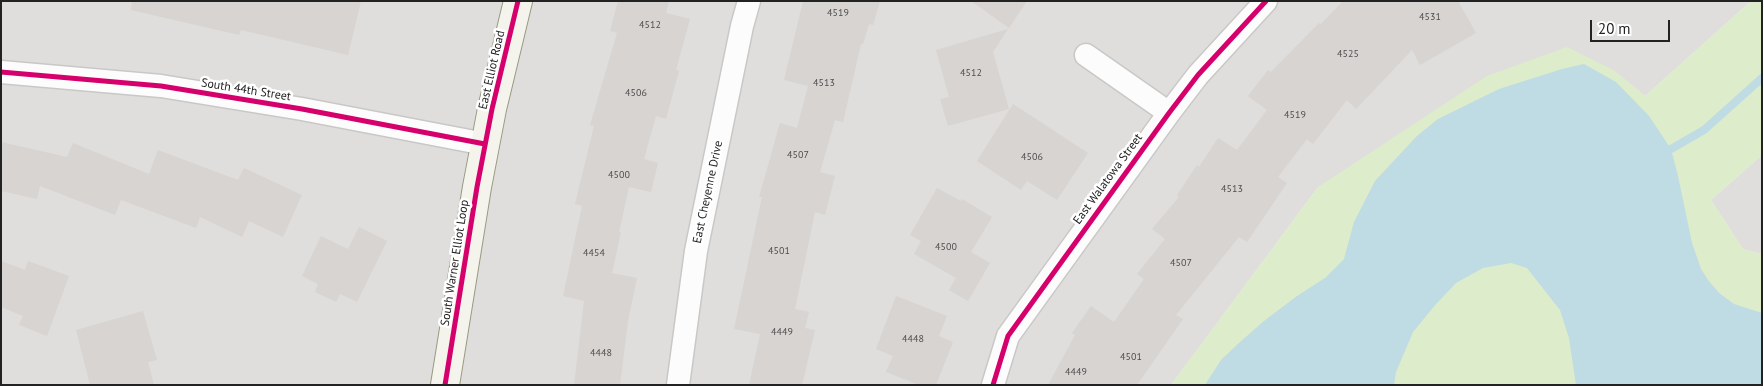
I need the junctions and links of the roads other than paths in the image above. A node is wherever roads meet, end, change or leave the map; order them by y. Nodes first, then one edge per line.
1 (518, 1) edge
2 (749, 1) edge
3 (1266, 1) edge
4 (1086, 55) dead end
5 (1, 72) edge
6 (1169, 113) junction
7 (485, 144) junction
8 (445, 385) edge
9 (678, 385) edge
10 (993, 385) edge

1 - 7 main road, East Elliot Road
2 - 9 street, East Cheyenne Drive
3 - 6 street, East Walatowa Street
4 - 6 street
5 - 7 street, South 44th Street
6 - 10 street, East Walatowa Street
7 - 8 main road, South Warner Elliot Loop

